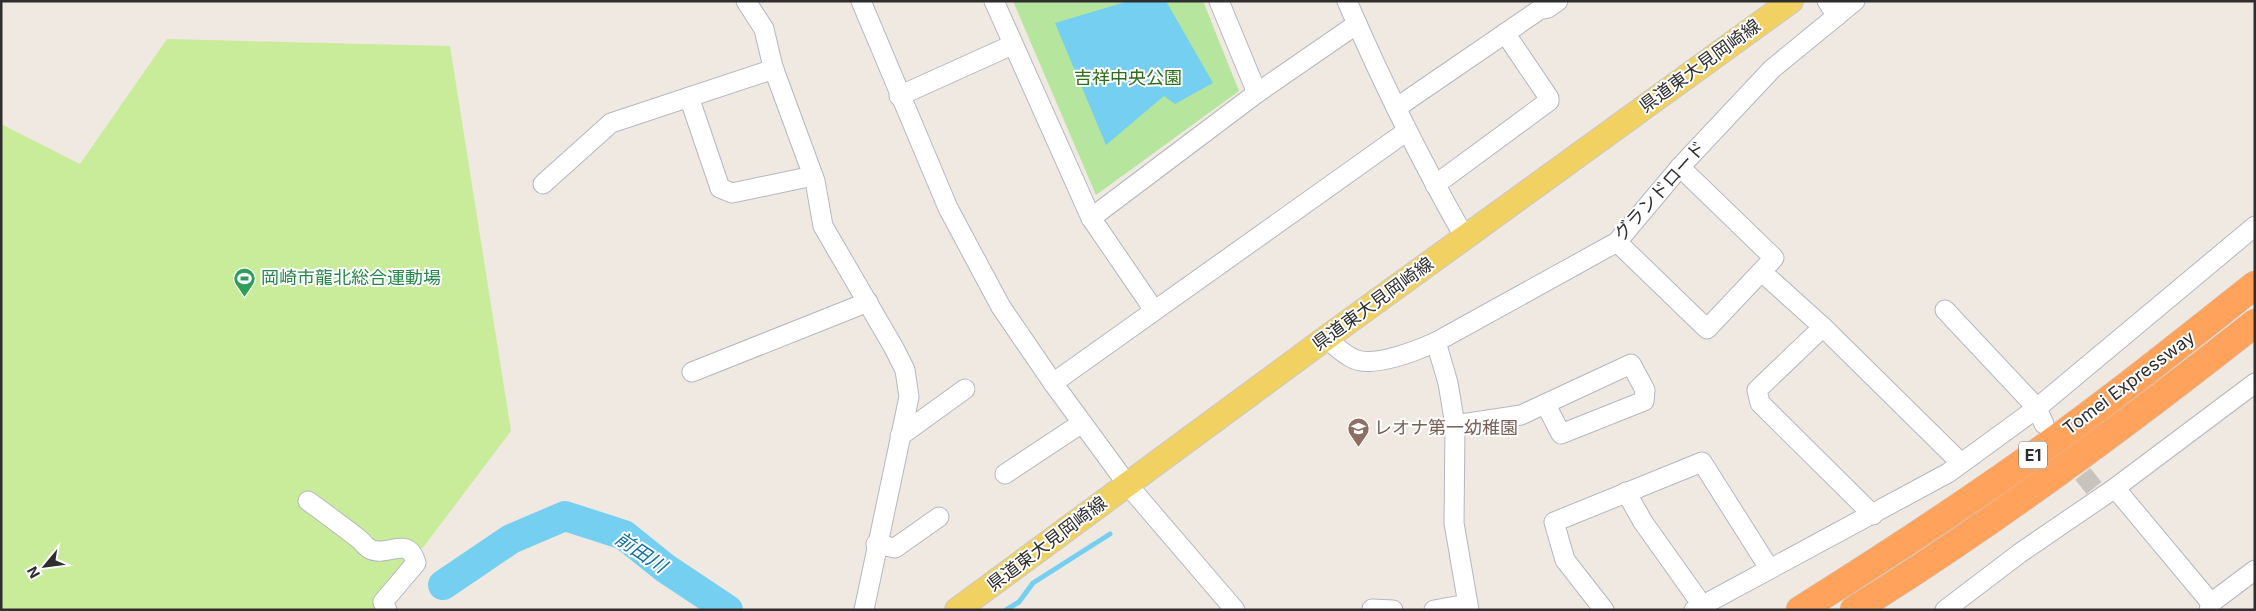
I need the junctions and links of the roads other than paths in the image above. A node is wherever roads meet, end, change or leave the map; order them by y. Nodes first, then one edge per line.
1 (746, 1) edge
2 (860, 1) edge
3 (994, 1) edge
4 (1219, 1) edge
5 (1347, 1) edge
6 (1558, 1) edge
7 (1791, 1) edge
8 (1856, 1) edge
9 (1536, 5) edge
10 (1832, 8) edge
11 (1357, 24) junction
12 (1505, 34) junction
13 (1012, 45) junction
14 (774, 69) junction
15 (1257, 92) junction
16 (899, 96) junction
17 (689, 97) junction
18 (1396, 108) junction
19 (1407, 131) junction
20 (1680, 168) junction
21 (814, 176) junction
22 (543, 184) dead end
23 (1435, 186) junction
24 (1091, 218) junction
25 (2255, 226) edge
26 (1465, 238) junction
27 (1616, 242) junction
28 (1762, 273) junction
29 (2255, 285) edge
30 (868, 302) junction
31 (1154, 310) junction
32 (1945, 310) dead end
33 (2255, 323) edge
34 (1823, 327) junction
35 (1326, 338) junction
36 (1436, 342) junction
37 (692, 372) dead end
38 (1053, 383) junction
39 (2255, 383) edge
40 (965, 389) dead end
41 (1546, 405) junction
42 (2040, 416) junction
43 (1082, 423) junction
44 (1455, 425) junction
45 (900, 436) junction
46 (1961, 463) junction
47 (1005, 474) dead end
48 (1127, 484) junction
49 (2115, 488) junction
50 (1626, 492) junction
51 (308, 501) dead end
52 (1873, 515) junction
53 (939, 517) dead end
54 (876, 544) junction
55 (1769, 568) junction
56 (2255, 570) edge
57 (1728, 603) edge
58 (2210, 606) edge
59 (1468, 607) edge
60 (1698, 607) edge
61 (387, 610) edge
62 (864, 610) edge
63 (957, 610) edge
64 (1235, 610) edge
65 (1372, 610) edge
66 (1393, 610) edge
67 (1434, 610) edge
68 (1604, 610) edge
69 (1800, 610) edge
70 (1854, 610) edge
71 (1945, 610) edge

1 - 14 street
2 - 16 street
3 - 13 street
4 - 15 street
5 - 11 street
6 - 9 street
7 - 26 main road, 県道東大見岡崎線
8 - 10 street, グランドロード
9 - 12 street
10 - 20 street, グランドロード
11 - 15 street
11 - 18 street
12 - 18 street
12 - 23 street
13 - 16 street
13 - 24 street
14 - 17 street
14 - 21 street
15 - 24 street
16 - 38 street
17 - 21 street
17 - 22 street
18 - 19 street
19 - 23 street
19 - 31 street
20 - 27 street, グランドロード
20 - 28 street
21 - 30 street
23 - 26 street
24 - 31 street
25 - 42 street
26 - 35 main road, 県道東大見岡崎線
27 - 28 street
27 - 36 street, グランドロード
28 - 34 street
29 - 69 highway, Tomei Expressway / E1
30 - 37 street
30 - 45 street
31 - 38 street
32 - 42 street
33 - 70 highway, Tomei Expressway / E1
34 - 46 street
34 - 52 street
35 - 36 street, グランドロード
35 - 48 main road, 県道東大見岡崎線
36 - 44 street
38 - 43 street
39 - 49 street
40 - 45 street
41 - 41 street
41 - 44 street
42 - 46 street
43 - 47 street
43 - 48 street
44 - 59 street
45 - 54 street
46 - 52 street
48 - 63 main road, 県道東大見岡崎線
48 - 64 street
49 - 58 street
49 - 71 street
50 - 55 street
50 - 60 street
50 - 68 street
51 - 61 street
52 - 55 street
53 - 54 street
54 - 62 street
55 - 57 street
56 - 58 street
57 - 60 street
59 - 67 street
65 - 66 street

